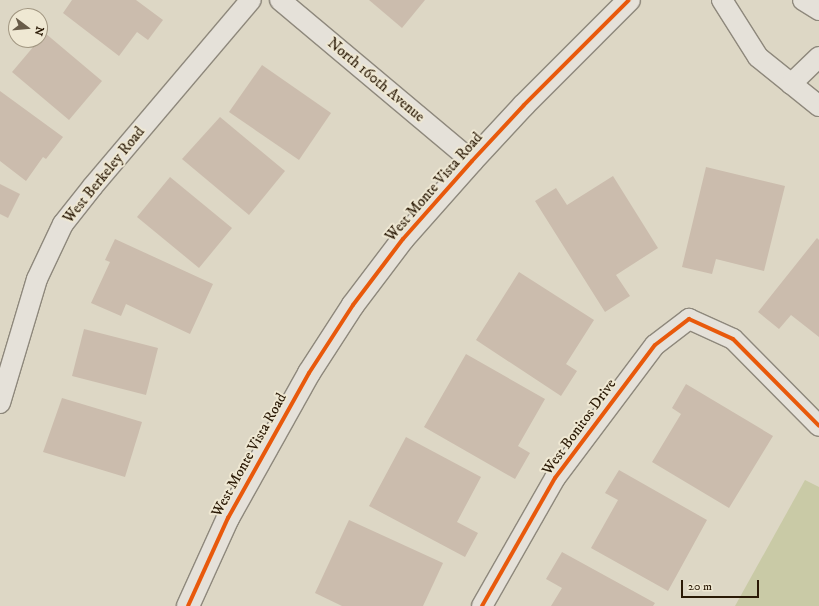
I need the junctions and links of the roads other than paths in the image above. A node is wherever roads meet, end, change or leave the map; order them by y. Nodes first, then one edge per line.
1 (251, 0) edge
2 (280, 0) edge
3 (630, 0) edge
4 (722, 0) edge
5 (803, 0) edge
6 (819, 10) edge
7 (819, 57) edge
8 (792, 84) junction
9 (819, 106) edge
10 (472, 161) junction
11 (0, 403) edge
12 (819, 426) edge
13 (188, 606) edge
14 (482, 606) edge

1 - 11 street, West Berkeley Road
2 - 10 street, North 160th Avenue
3 - 10 street, West Monte Vista Road
4 - 8 street
5 - 6 street
7 - 8 street
8 - 9 street
10 - 13 street, West Monte Vista Road
12 - 14 street, West Bonitos Drive

